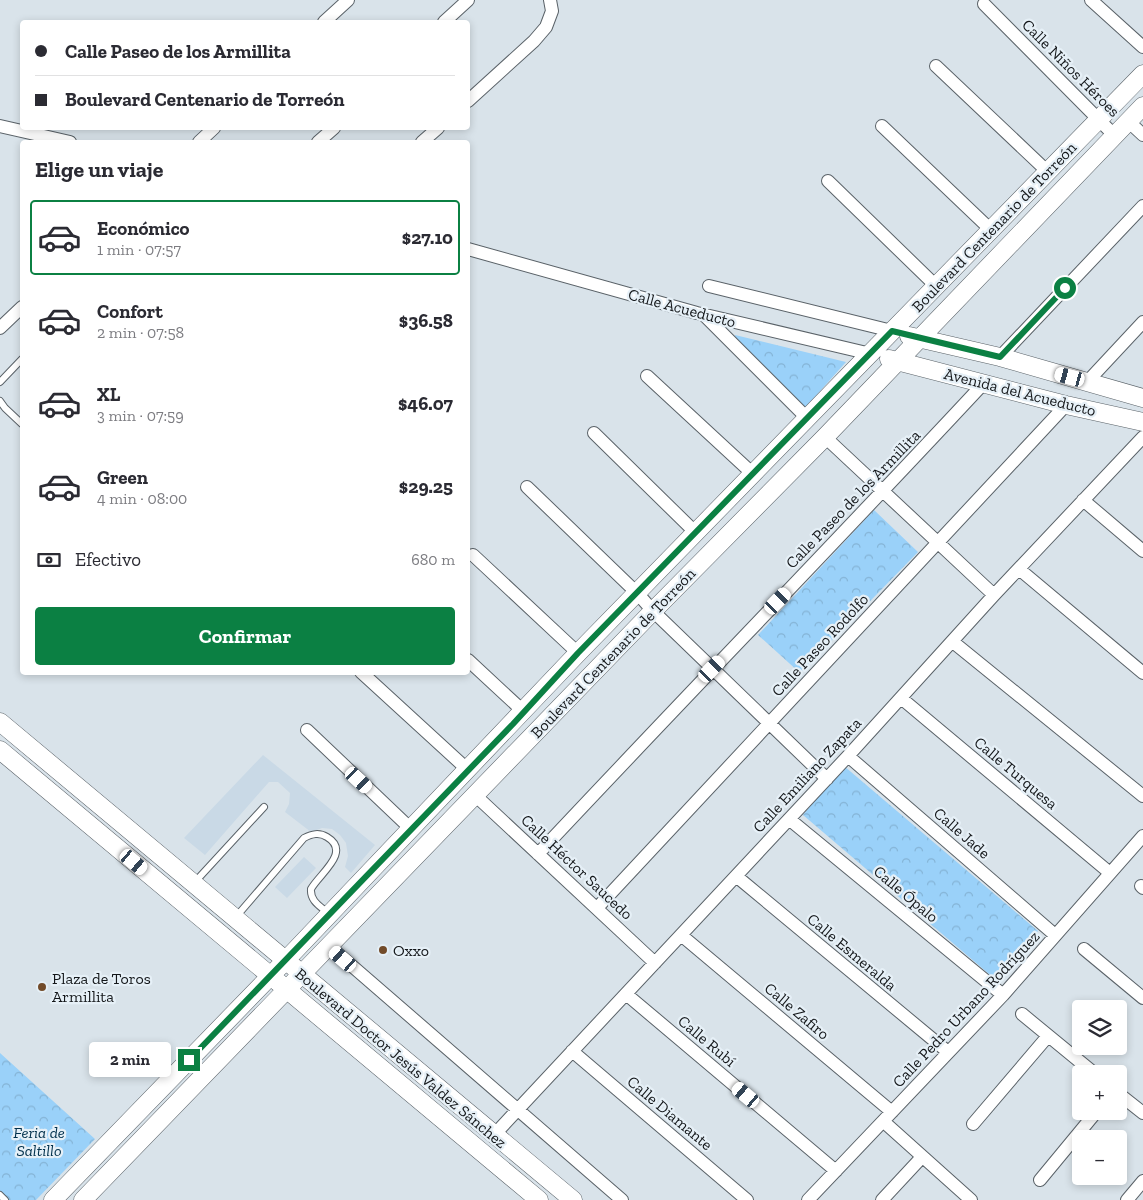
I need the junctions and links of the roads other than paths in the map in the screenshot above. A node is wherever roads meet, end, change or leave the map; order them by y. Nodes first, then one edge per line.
1 (348, 0) edge
2 (468, 0) edge
3 (550, 0) edge
4 (1091, 0) edge
5 (984, 4) dead end
6 (326, 20) edge
7 (446, 20) edge
8 (1143, 47) edge
9 (936, 66) dead end
10 (1143, 74) edge
11 (470, 99) edge
12 (1143, 106) edge
13 (1099, 120) junction
14 (1128, 121) junction
15 (0, 126) edge
16 (882, 126) dead end
17 (212, 130) edge
18 (332, 130) edge
19 (436, 130) edge
20 (1114, 135) junction
21 (1143, 135) edge
22 (61, 140) edge
23 (200, 140) edge
24 (320, 140) edge
25 (424, 140) edge
26 (1048, 172) junction
27 (828, 181) dead end
28 (1143, 206) edge
29 (991, 230) junction
30 (470, 250) edge
31 (709, 286) dead end
32 (936, 286) junction
33 (20, 309) edge
34 (703, 314) junction
35 (1143, 322) edge
36 (0, 328) edge
37 (892, 331) junction
38 (918, 339) junction
39 (871, 354) junction
40 (1000, 357) junction
41 (20, 361) edge
42 (898, 361) junction
43 (647, 376) dead end
44 (0, 382) edge
45 (1088, 382) junction
46 (984, 383) junction
47 (1143, 398) edge
48 (0, 401) edge
49 (1066, 405) junction
50 (807, 418) junction
51 (20, 422) edge
52 (1143, 422) edge
53 (594, 433) dead end
54 (825, 437) junction
55 (1143, 437) edge
56 (749, 478) junction
57 (527, 487) dead end
58 (883, 491) junction
59 (1083, 500) junction
60 (696, 533) junction
61 (938, 543) junction
62 (1143, 552) edge
63 (473, 555) dead end
64 (1019, 569) junction
65 (994, 595) junction
66 (645, 602) junction
67 (953, 642) junction
68 (578, 653) junction
69 (470, 662) edge
70 (712, 669) junction
71 (1143, 673) edge
72 (364, 675) edge
73 (901, 698) junction
74 (524, 712) junction
75 (0, 722) edge
76 (769, 724) junction
77 (306, 730) dead end
78 (0, 750) edge
79 (848, 756) junction
80 (468, 770) junction
81 (827, 779) junction
82 (476, 796) junction
83 (1143, 796) edge
84 (264, 807) dead end
85 (790, 819) junction
86 (411, 829) junction
87 (1143, 836) edge
88 (538, 854) junction
89 (1110, 873) junction
90 (736, 876) junction
91 (193, 884) junction
92 (597, 908) junction
93 (330, 914) junction
94 (234, 918) junction
95 (681, 935) junction
96 (1055, 936) junction
97 (329, 946) junction
98 (1084, 949) dead end
99 (285, 961) junction
100 (656, 962) junction
101 (302, 974) junction
102 (270, 976) junction
103 (287, 990) junction
104 (626, 994) junction
105 (1003, 995) junction
106 (1143, 998) edge
107 (1022, 1014) dead end
108 (1048, 1036) junction
109 (572, 1051) junction
110 (948, 1052) junction
111 (1084, 1065) edge
112 (1127, 1100) edge
113 (517, 1111) junction
114 (1143, 1113) edge
115 (888, 1117) junction
116 (1090, 1120) edge
117 (973, 1124) dead end
118 (494, 1135) junction
119 (922, 1157) junction
120 (836, 1170) junction
121 (1040, 1180) dead end
122 (1143, 1181) edge
123 (0, 1195) edge
124 (5, 1200) edge
125 (53, 1200) edge
126 (83, 1200) edge
127 (539, 1200) edge
128 (573, 1200) edge
129 (622, 1200) edge
130 (747, 1200) edge
131 (808, 1200) edge
132 (882, 1200) edge
133 (970, 1200) edge
134 (1127, 1200) edge

1 - 6 street
2 - 7 street
3 - 11 street
4 - 8 street
5 - 13 street, Calle Niños Héroes
9 - 26 street
10 - 13 street, Boulevard Centenario de Torreón
12 - 14 street, Boulevard Centenario de Torreón
13 - 20 street, Calle Niños Héroes
13 - 26 street, Boulevard Centenario de Torreón
14 - 20 street, Boulevard Centenario de Torreón
14 - 21 street, Calle Niños Héroes
15 - 22 street
16 - 29 street
17 - 23 street
18 - 24 street
19 - 25 street
20 - 38 street, Boulevard Centenario de Torreón
26 - 29 street, Boulevard Centenario de Torreón
27 - 32 street
28 - 40 street
29 - 32 street, Boulevard Centenario de Torreón
30 - 34 street, Calle Acueducto
31 - 37 street, Calle Acueducto
32 - 37 street, Boulevard Centenario de Torreón
33 - 36 street
34 - 39 street, Calle Acueducto
34 - 50 street
35 - 45 street
37 - 38 street, Calle Acueducto
37 - 39 street, Boulevard Centenario de Torreón
38 - 40 street, Avenida del Acueducto
38 - 42 street, Boulevard Centenario de Torreón
39 - 42 street, Calle Acueducto
39 - 50 street, Boulevard Centenario de Torreón
40 - 45 street, Avenida del Acueducto
41 - 44 lane
42 - 46 street, Avenida del Acueducto
42 - 54 street, Boulevard Centenario de Torreón
43 - 56 street
45 - 47 street, Avenida del Acueducto
46 - 49 street, Avenida del Acueducto
46 - 58 street, Calle Paseo de los Armillita
48 - 51 lane
49 - 52 street, Avenida del Acueducto
49 - 61 street, Calle Paseo Rodolfo
50 - 56 street, Boulevard Centenario de Torreón
53 - 60 street
54 - 58 street
54 - 66 street, Boulevard Centenario de Torreón
55 - 59 street, Calle Emiliano Zapata
56 - 60 street, Boulevard Centenario de Torreón
56 - 66 street
57 - 66 street
58 - 61 street
58 - 70 street, Calle Paseo de los Armillita
59 - 62 street
59 - 64 street, Calle Emiliano Zapata
60 - 66 street, Boulevard Centenario de Torreón
61 - 65 street
61 - 76 street, Calle Paseo Rodolfo
63 - 68 street
64 - 65 street, Calle Emiliano Zapata
64 - 71 street
65 - 67 street, Calle Emiliano Zapata
66 - 68 street, Boulevard Centenario de Torreón
66 - 70 street
66 - 82 street, Boulevard Centenario de Torreón
67 - 73 street, Calle Emiliano Zapata
67 - 83 street
68 - 74 street, Boulevard Centenario de Torreón
69 - 74 street
70 - 76 street
70 - 88 street, Calle Paseo de los Armillita
72 - 80 street
73 - 79 street, Calle Emiliano Zapata
73 - 89 street, Calle Turquesa
74 - 80 street, Boulevard Centenario de Torreón
75 - 91 street, Boulevard Doctor Jesús Valdez Sánchez
76 - 81 street
76 - 92 street, Calle Paseo Rodolfo
77 - 86 street
78 - 102 street, Boulevard Doctor Jesús Valdez Sánchez
79 - 81 street, Calle Emiliano Zapata
79 - 96 street, Calle Jade
80 - 86 street, Boulevard Centenario de Torreón
81 - 85 street, Calle Emiliano Zapata
82 - 88 street, Calle Héctor Saucedo
82 - 97 street, Boulevard Centenario de Torreón
84 - 91 lane
85 - 90 street, Calle Emiliano Zapata
85 - 105 street, Calle Ópalo
86 - 93 street, Boulevard Centenario de Torreón
87 - 89 street, Calle Pedro Urbano Rodríguez
88 - 92 street, Calle Héctor Saucedo
89 - 96 street, Calle Pedro Urbano Rodríguez
90 - 95 street, Calle Emiliano Zapata
90 - 110 street, Calle Esmeralda
91 - 94 street, Boulevard Doctor Jesús Valdez Sánchez
92 - 100 street, Calle Héctor Saucedo
93 - 94 lane
93 - 99 street, Boulevard Centenario de Torreón
94 - 99 street, Boulevard Doctor Jesús Valdez Sánchez
95 - 100 street, Calle Emiliano Zapata
95 - 115 street, Calle Zafiro
96 - 105 street, Calle Pedro Urbano Rodríguez
97 - 101 street, Boulevard Centenario de Torreón
97 - 113 street
98 - 106 street
99 - 101 street, Boulevard Doctor Jesús Valdez Sánchez
99 - 102 street, Boulevard Centenario de Torreón
100 - 104 street, Calle Emiliano Zapata
101 - 103 street, Boulevard Centenario de Torreón
101 - 118 street, Boulevard Doctor Jesús Valdez Sánchez
102 - 103 street, Boulevard Doctor Jesús Valdez Sánchez
102 - 125 street, Boulevard Centenario de Torreón
103 - 126 street, Boulevard Centenario de Torreón
103 - 127 street, Boulevard Doctor Jesús Valdez Sánchez
104 - 109 street, Calle Emiliano Zapata
104 - 120 street, Calle Rubí
105 - 110 street, Calle Pedro Urbano Rodríguez
107 - 108 street
108 - 111 street
108 - 117 street
109 - 113 street, Calle Emiliano Zapata
109 - 130 street, Calle Diamante
110 - 115 street, Calle Pedro Urbano Rodríguez
112 - 114 street
113 - 118 street, Calle Emiliano Zapata
113 - 129 street
115 - 119 street, Calle Zafiro
115 - 120 street, Calle Pedro Urbano Rodríguez
116 - 121 street
118 - 128 street, Boulevard Doctor Jesús Valdez Sánchez
119 - 132 street
119 - 133 street, Calle Zafiro
120 - 131 street, Calle Pedro Urbano Rodríguez
122 - 134 street
123 - 124 lane

